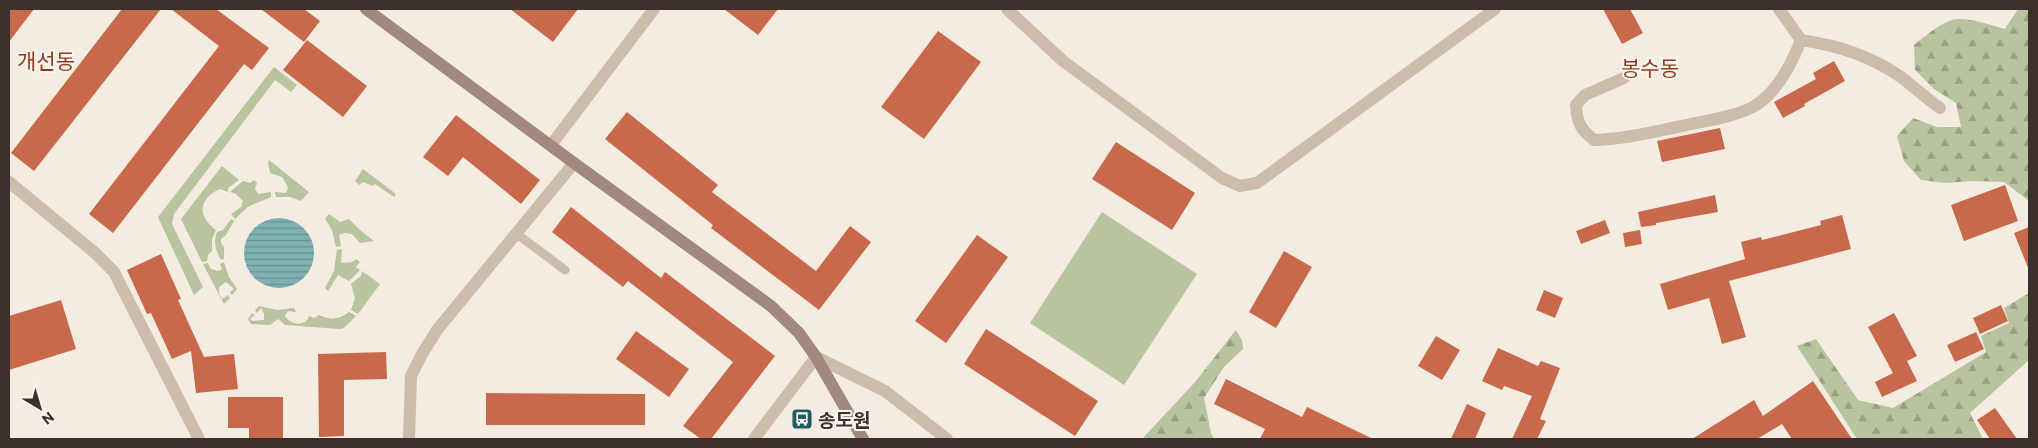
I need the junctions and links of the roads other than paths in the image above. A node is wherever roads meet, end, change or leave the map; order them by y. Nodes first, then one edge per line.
1 (366, 9) edge
2 (654, 9) edge
3 (1007, 9) edge
4 (1495, 9) edge
5 (1779, 9) edge
6 (1801, 40) junction
7 (1624, 78) dead end
8 (1940, 108) dead end
9 (551, 145) junction
10 (574, 163) junction
11 (9, 182) edge
12 (517, 234) junction
13 (565, 270) dead end
14 (816, 357) junction
15 (198, 439) edge
16 (409, 439) edge
17 (754, 439) edge
18 (863, 439) edge
19 (947, 439) edge

1 - 9 main road
2 - 9 street
3 - 4 street
5 - 6 street
6 - 7 street
6 - 8 street
9 - 10 main road
10 - 12 street
10 - 14 main road
11 - 15 street
12 - 13 lane
12 - 16 street
14 - 17 street
14 - 18 main road
14 - 19 street

